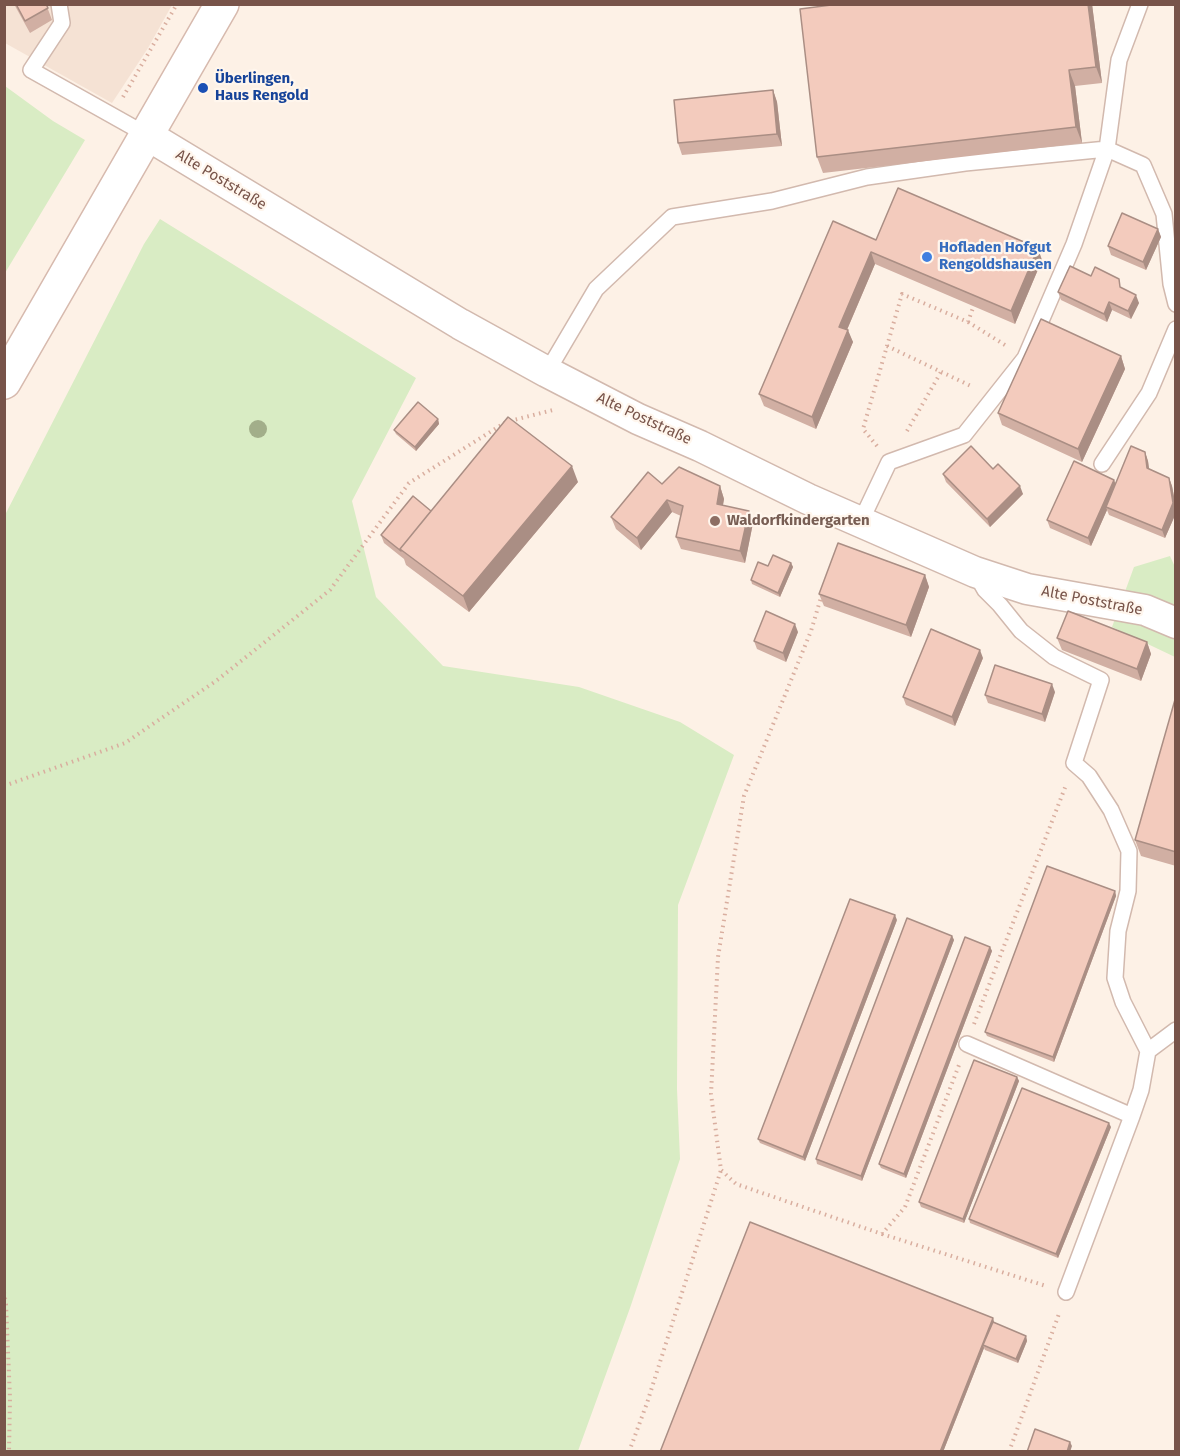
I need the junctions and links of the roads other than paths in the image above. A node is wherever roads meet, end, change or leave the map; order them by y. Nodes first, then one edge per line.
1 (59, 4) edge
2 (222, 4) edge
3 (1140, 4) edge
4 (147, 135) junction
5 (1107, 149) junction
6 (1176, 304) edge
7 (1176, 329) edge
8 (547, 372) junction
9 (4, 382) edge
10 (1102, 464) dead end
11 (861, 521) junction
12 (975, 572) junction
13 (1176, 623) edge
14 (1176, 1029) edge
15 (967, 1044) road end
16 (1148, 1051) junction
17 (1132, 1116) junction
18 (1066, 1292) road end

1 - 4 lane
2 - 4 street
3 - 5 lane
4 - 8 street, Alte Poststraße
4 - 9 street
5 - 6 lane
5 - 8 lane
5 - 11 lane
7 - 10 lane
8 - 11 street, Alte Poststraße
11 - 12 street, Alte Poststraße
12 - 13 street, Alte Poststraße
12 - 16 lane
14 - 16 lane
15 - 17 lane
16 - 17 lane
17 - 18 lane

